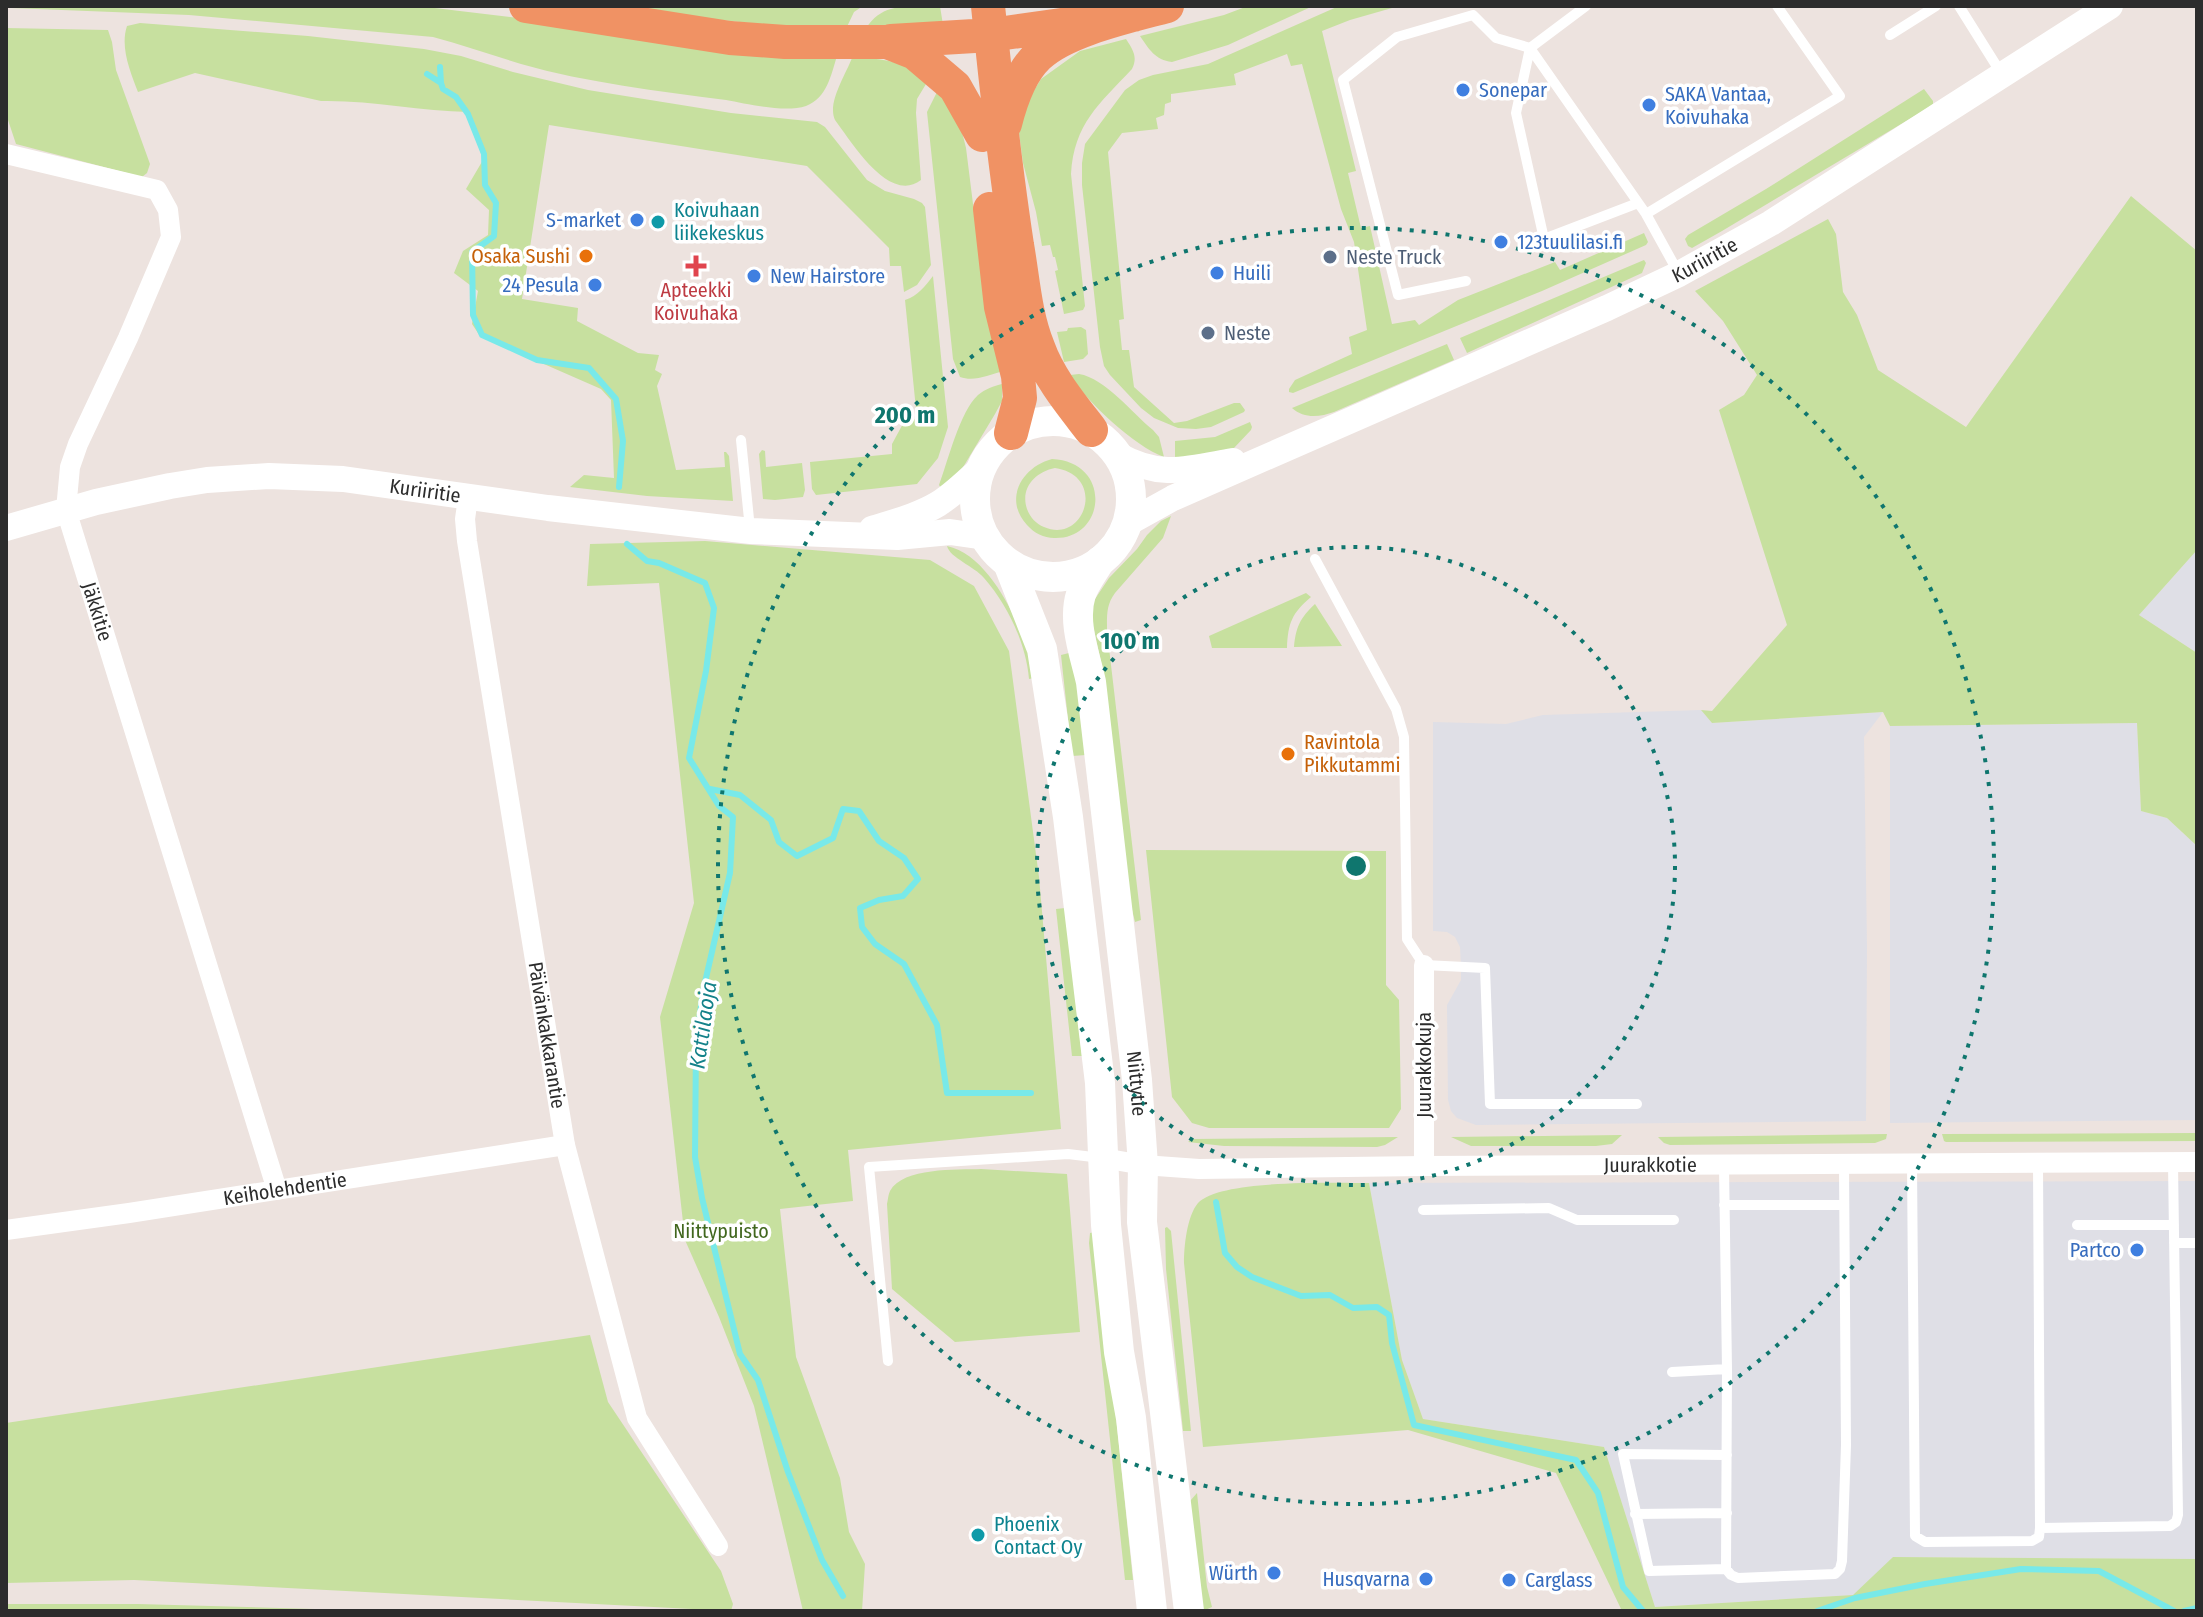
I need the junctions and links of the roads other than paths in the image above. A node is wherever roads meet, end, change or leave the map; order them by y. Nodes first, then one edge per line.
1 (526, 6) edge
2 (1167, 6) edge
3 (1586, 6) edge
4 (1777, 6) edge
5 (1936, 6) edge
6 (1959, 6) edge
7 (2110, 6) edge
8 (1133, 15) junction
9 (979, 22) edge
10 (1890, 35) dead end
11 (887, 42) junction
12 (1530, 48) junction
13 (2002, 75) junction
14 (992, 133) junction
15 (6, 154) edge
16 (1638, 203) junction
17 (1646, 214) junction
18 (1679, 274) junction
19 (1466, 281) dead end
20 (1091, 430) junction
21 (1011, 433) junction
22 (741, 440) dead end
23 (1118, 455) junction
24 (1268, 455) junction
25 (982, 467) junction
26 (468, 498) junction
27 (66, 510) junction
28 (1128, 523) junction
29 (6, 528) edge
30 (751, 531) junction
31 (850, 536) junction
32 (985, 537) junction
33 (1315, 559) dead end
34 (1100, 561) junction
35 (1008, 563) junction
36 (1424, 965) junction
37 (1637, 1104) dead end
38 (565, 1145) junction
39 (1103, 1158) junction
40 (2197, 1162) edge
41 (2173, 1163) junction
42 (1912, 1164) junction
43 (2038, 1164) junction
44 (1143, 1165) junction
45 (1844, 1165) junction
46 (1424, 1166) junction
47 (1724, 1166) junction
48 (277, 1190) junction
49 (1724, 1205) junction
50 (1843, 1205) junction
51 (1423, 1210) dead end
52 (1674, 1220) dead end
53 (2077, 1225) dead end
54 (2174, 1225) junction
55 (6, 1230) edge
56 (2174, 1243) junction
57 (2197, 1243) edge
58 (888, 1361) dead end
59 (1727, 1369) junction
60 (1672, 1372) dead end
61 (1727, 1455) junction
62 (1727, 1513) junction
63 (1635, 1514) junction
64 (2040, 1528) junction
65 (718, 1546) dead end
66 (1726, 1569) junction
67 (1152, 1611) edge
68 (1189, 1611) edge

1 - 11 highway
2 - 8 highway
3 - 12 lane
4 - 17 lane
5 - 10 lane
6 - 13 lane
7 - 13 street, Kuriiritie
8 - 9 highway
8 - 14 highway
9 - 11 highway
9 - 14 highway
11 - 14 highway
12 - 16 lane
12 - 16 lane
12 - 19 lane
13 - 18 street, Kuriiritie
14 - 20 highway
14 - 21 highway
15 - 27 street, Jäkkitie
16 - 17 lane
17 - 18 lane
18 - 24 street, Kuriiritie
20 - 21 main road
20 - 23 main road
21 - 25 main road
22 - 30 lane
23 - 24 street, Kuriiritie
23 - 28 main road
24 - 28 street, Kuriiritie
25 - 31 street, Kuriiritie
25 - 32 main road
26 - 27 street, Kuriiritie
26 - 30 street, Kuriiritie
26 - 38 street, Päivänkakkarantie
27 - 29 street, Kuriiritie
27 - 48 street, Jäkkitie
28 - 34 main road
30 - 31 street, Kuriiritie
31 - 32 street, Kuriiritie
32 - 35 main road
33 - 36 lane
34 - 35 main road
34 - 44 main road, Niittytie
35 - 39 main road, Niittytie
36 - 37 lane
36 - 46 street, Juurakkokuja
38 - 48 street, Keiholehdentie
38 - 65 street, Päivänkakkarantie
39 - 44 street, Juurakkotie
39 - 58 lane
39 - 67 main road, Niittytie
40 - 41 street, Juurakkotie
41 - 43 street, Juurakkotie
41 - 54 lane
42 - 43 street, Juurakkotie
42 - 45 street, Juurakkotie
42 - 64 lane
43 - 64 lane
44 - 46 street, Juurakkotie
44 - 68 main road, Niittytie
45 - 47 street, Juurakkotie
45 - 50 lane
46 - 47 street, Juurakkotie
47 - 49 lane
48 - 55 street, Keiholehdentie
49 - 50 lane
49 - 59 lane
50 - 66 lane
51 - 52 lane
53 - 54 lane
54 - 56 lane
56 - 57 lane
56 - 64 lane
59 - 60 lane
59 - 61 lane
61 - 62 lane
61 - 63 lane
62 - 63 lane
62 - 66 lane
63 - 66 lane

